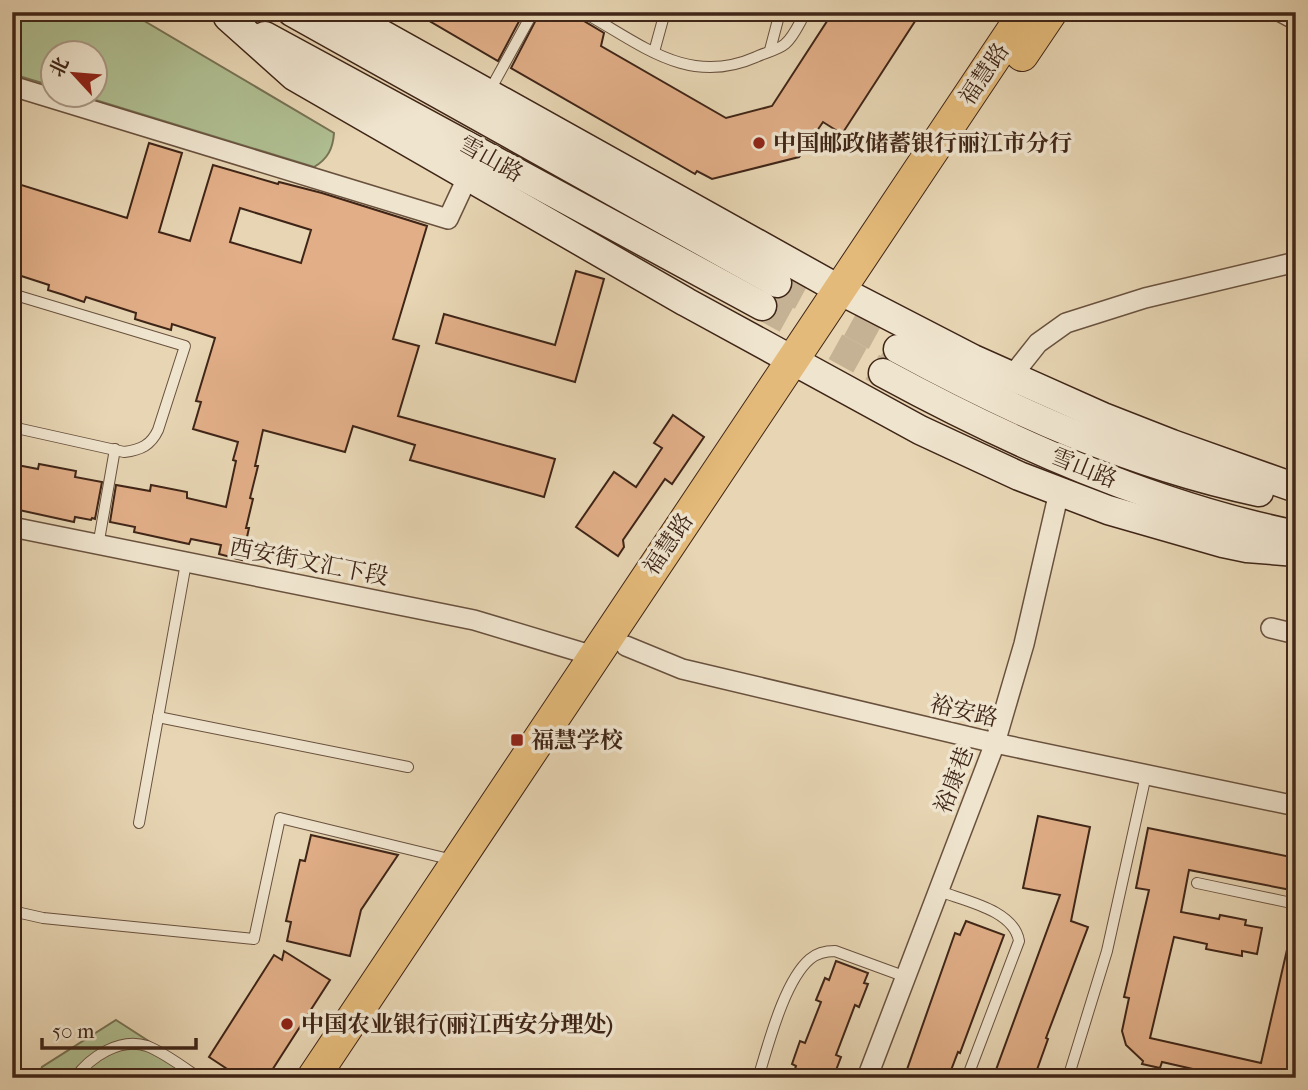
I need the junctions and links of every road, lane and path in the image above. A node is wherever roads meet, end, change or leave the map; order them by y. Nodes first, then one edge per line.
1 (292, 12) edge
2 (342, 12) edge
3 (533, 12) edge
4 (583, 12) edge
5 (665, 12) edge
6 (780, 12) edge
7 (806, 12) edge
8 (1025, 12) edge
9 (1051, 12) edge
10 (1281, 12) edge
11 (223, 14) edge
12 (1296, 20) edge
13 (770, 50) junction
14 (654, 52) junction
15 (12, 86) edge
16 (489, 93) junction
17 (468, 176) junction
18 (1296, 262) edge
19 (776, 283) tunnel mouth
20 (12, 294) edge
21 (849, 294) junction
22 (762, 306) tunnel mouth
23 (898, 349) tunnel mouth
24 (801, 365) junction
25 (883, 373) tunnel mouth
26 (1010, 377) junction
27 (12, 427) edge
28 (115, 449) junction
29 (1296, 488) edge
30 (1059, 492) junction
31 (1296, 500) edge
32 (12, 527) edge
33 (1296, 535) edge
34 (98, 546) junction
35 (1296, 552) edge
36 (186, 562) junction
37 (1270, 628) dead end
38 (1296, 634) edge
39 (626, 646) junction
40 (594, 656) junction
41 (158, 717) junction
42 (995, 743) junction
43 (408, 767) dead end
44 (1146, 775) junction
45 (1296, 806) edge
46 (139, 822) dead end
47 (457, 861) junction
48 (1198, 883) dead end
49 (939, 891) junction
50 (1296, 904) edge
51 (12, 911) edge
52 (906, 977) junction
53 (75, 1078) edge
54 (199, 1078) edge
55 (313, 1078) edge
56 (339, 1078) edge
57 (758, 1078) edge
58 (867, 1078) edge
59 (967, 1078) edge
60 (1068, 1078) edge

1 - 19 main road, 雪山路
2 - 16 main road
3 - 16 lane
4 - 14 lane
5 - 14 lane
6 - 13 lane
7 - 13 lane
8 - 21 main road, 福慧路
9 - 21 main road, 福慧路
10 - 12 street
11 - 17 main road
11 - 22 main road, 雪山路
13 - 14 lane
15 - 17 street
16 - 21 main road
17 - 24 main road
18 - 26 street
20 - 28 lane
21 - 24 main road, 福慧路
21 - 26 main road
23 - 31 main road, 雪山路
24 - 30 main road
24 - 39 main road, 福慧路
24 - 40 main road, 福慧路
25 - 33 main road, 雪山路
26 - 29 main road
27 - 28 lane
28 - 34 lane
30 - 35 main road
30 - 42 street, 裕康巷
32 - 34 street, 西安街文汇下段
34 - 36 street, 西安街文汇下段
36 - 40 street, 西安街文汇下段
36 - 41 lane
37 - 38 street
39 - 42 street, 裕安路
39 - 56 main road, 福慧路
40 - 47 main road, 福慧路
41 - 43 lane
41 - 46 lane
42 - 44 street, 裕安路
42 - 49 street, 裕康巷
44 - 45 street, 裕安路
44 - 60 lane
47 - 51 lane
47 - 55 main road, 福慧路
48 - 50 lane
49 - 52 street, 裕康巷
49 - 59 lane
52 - 57 lane
52 - 58 street, 裕康巷
53 - 54 lane

